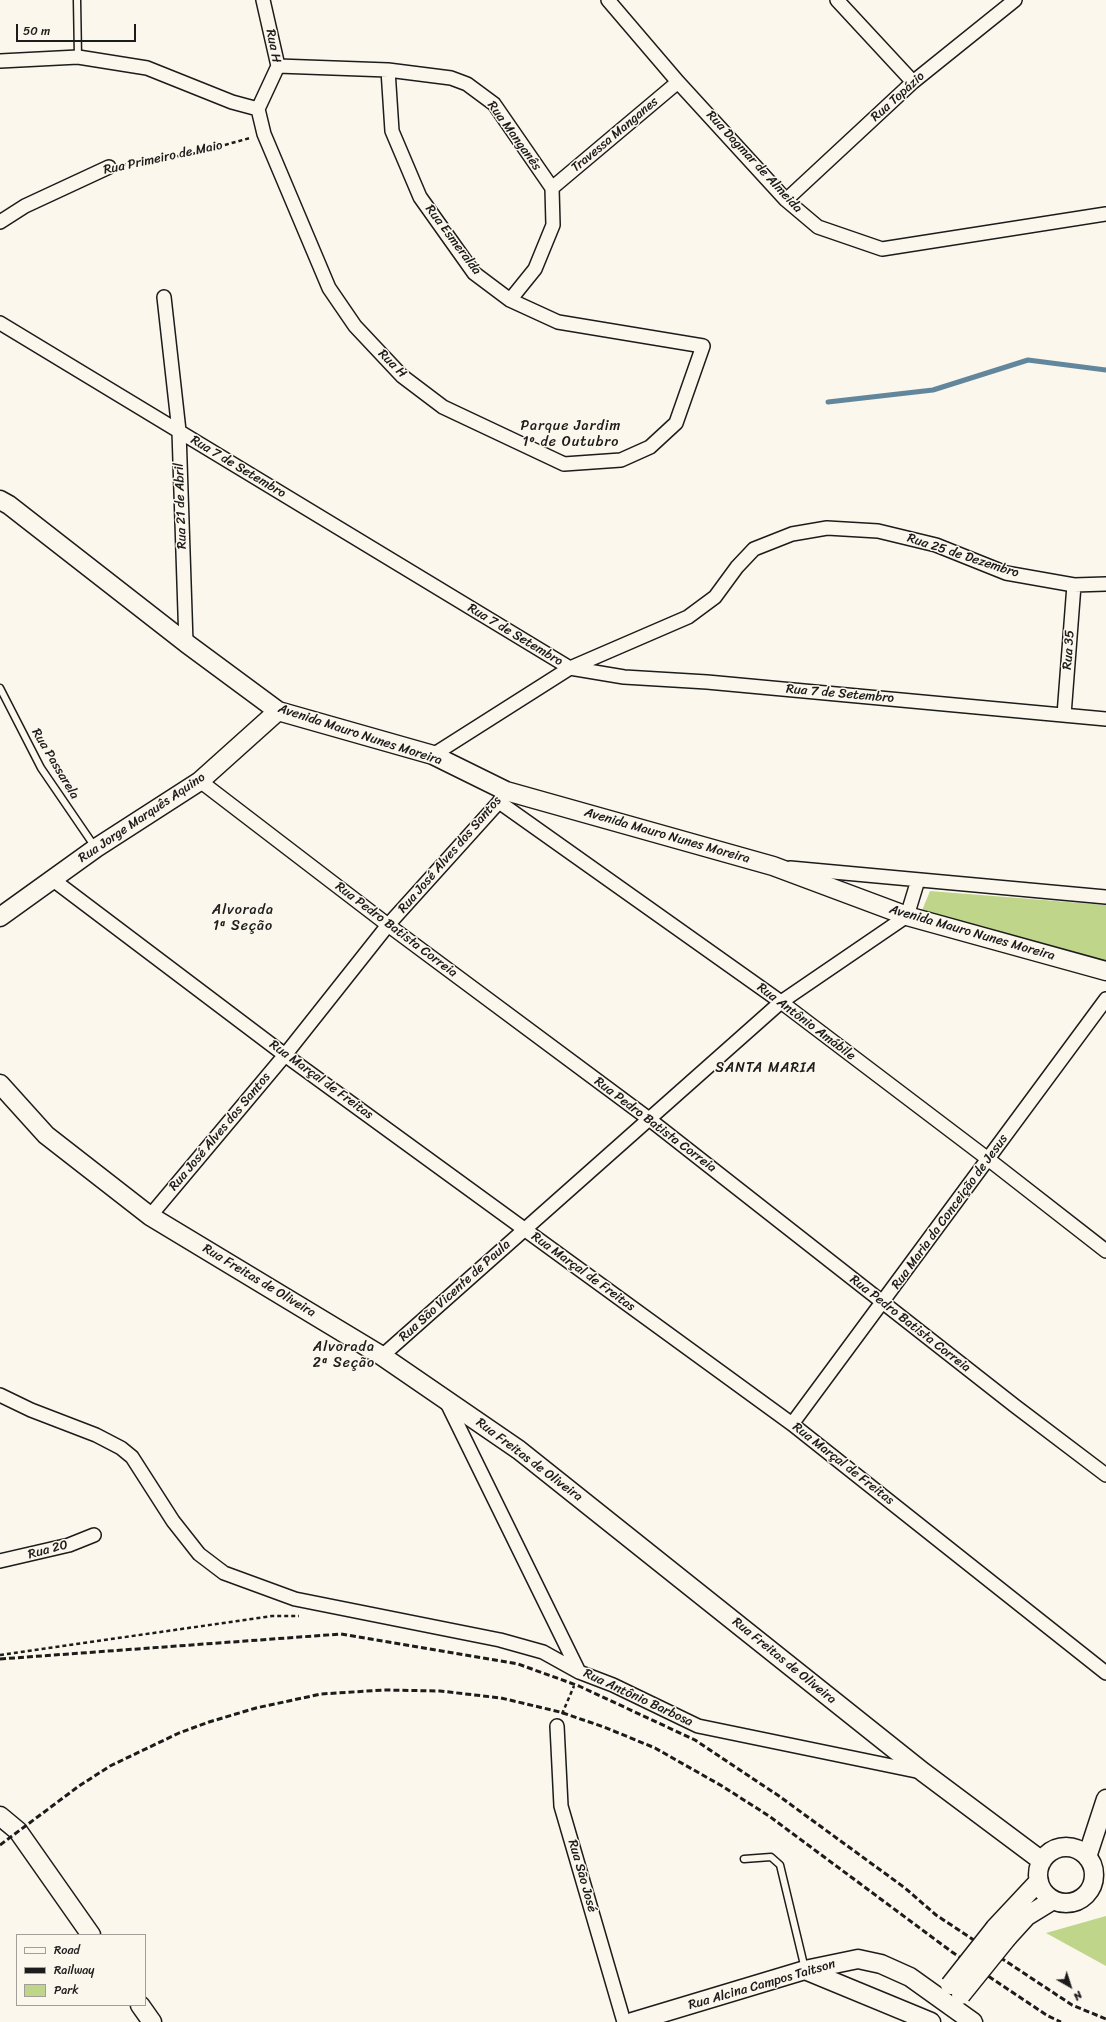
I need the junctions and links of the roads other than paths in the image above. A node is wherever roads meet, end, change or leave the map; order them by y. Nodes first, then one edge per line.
1 (77, 0) edge
2 (263, 0) edge
3 (608, 0) edge
4 (837, 0) edge
5 (1015, 0) edge
6 (78, 57) junction
7 (0, 61) edge
8 (278, 66) junction
9 (388, 70) junction
10 (678, 82) junction
11 (913, 82) junction
12 (258, 109) junction
13 (109, 167) road end
14 (552, 188) junction
15 (786, 200) junction
16 (1106, 214) edge
17 (0, 222) edge
18 (164, 297) dead end
19 (510, 300) junction
20 (0, 323) edge
21 (703, 346) joint
22 (179, 431) junction
23 (0, 500) edge
24 (1106, 584) edge
25 (1074, 585) junction
26 (186, 643) junction
27 (570, 668) junction
28 (0, 688) edge
29 (278, 711) junction
30 (1064, 715) junction
31 (1106, 719) edge
32 (433, 755) junction
33 (200, 781) junction
34 (503, 796) junction
35 (96, 848) junction
36 (773, 866) junction
37 (52, 879) junction
38 (918, 880) junction
39 (1106, 897) edge
40 (907, 916) junction
41 (0, 917) edge
42 (388, 926) junction
43 (1106, 971) edge
44 (1106, 999) edge
45 (780, 1002) junction
46 (285, 1055) junction
47 (0, 1084) edge
48 (649, 1119) junction
49 (988, 1159) junction
50 (150, 1216) junction
51 (524, 1230) junction
52 (1106, 1251) edge
53 (883, 1303) junction
54 (382, 1356) junction
55 (0, 1395) edge
56 (445, 1398) junction
57 (792, 1424) junction
58 (1106, 1475) edge
59 (94, 1534) dead end
60 (0, 1562) edge
61 (579, 1672) junction
62 (1106, 1673) edge
63 (557, 1726) road end
64 (923, 1772) junction
65 (1106, 1799) edge
66 (0, 1816) edge
67 (1087, 1857) junction
68 (744, 1860) dead end
69 (1042, 1861) junction
70 (1100, 1879) edge
71 (1039, 1880) junction
72 (1053, 1900) junction
73 (1001, 1933) junction
74 (90, 1934) edge
75 (805, 1970) junction
76 (951, 1996) junction
77 (141, 2006) edge
78 (152, 2022) edge
79 (624, 2022) edge
80 (632, 2022) edge
81 (931, 2022) edge
82 (973, 2022) edge

1 - 6 lane
2 - 8 street, Rua H
3 - 10 street, Rua Dagmar de Almeida
4 - 11 street
5 - 11 street, Rua Topázio
6 - 7 street
6 - 12 street
8 - 9 street, Rua Manganês
8 - 12 street, Rua H
9 - 14 street, Rua Manganês
9 - 19 street, Rua Esmeralda
10 - 14 street, Travessa Manganes
10 - 15 street, Rua Dagmar de Almeida
11 - 15 street, Rua Topázio
12 - 21 street, Rua H
13 - 17 street, Rua Primeiro de Maio
14 - 19 street
15 - 16 street, Rua Dagmar de Almeida
18 - 22 street, Rua 21 de Abril
19 - 21 street, Rua Esmeralda
20 - 22 street, Rua 7 de Setembro
22 - 26 street, Rua 21 de Abril
22 - 27 street, Rua 7 de Setembro
23 - 26 street, Avenida Mauro Nunes Moreira
24 - 25 street, Rua 25 de Dezembro
25 - 27 street, Rua 25 de Dezembro
25 - 30 street, Rua 35
26 - 29 street, Avenida Mauro Nunes Moreira
27 - 30 street, Rua 7 de Setembro
27 - 32 street, Rua 25 de Dezembro
28 - 35 lane, Rua Passarela
29 - 32 street, Avenida Mauro Nunes Moreira
29 - 33 street, Rua Jorge Marquês Aquino
30 - 31 street, Rua 7 de Setembro
32 - 34 street, Avenida Mauro Nunes Moreira
33 - 35 street, Rua Jorge Marquês Aquino
33 - 42 street, Rua Pedro Batista Correia
34 - 36 street, Avenida Mauro Nunes Moreira
34 - 42 street, Rua José Alves dos Santos
34 - 45 street, Rua Antônio Amábile
35 - 37 street, Rua Jorge Marquês Aquino
36 - 38 street, Avenida Mauro Nunes Moreira
36 - 40 street, Avenida Mauro Nunes Moreira
37 - 41 street, Rua Jorge Marquês Aquino
37 - 46 street, Rua Marçal de Freitas
38 - 39 street, Avenida Mauro Nunes Moreira
38 - 40 street
40 - 43 street, Avenida Mauro Nunes Moreira
40 - 45 street, Rua São Vicente de Paula
42 - 46 street, Rua José Alves dos Santos
42 - 48 street, Rua Pedro Batista Correia
44 - 49 street, Rua Maria da Conceição de Jesus
45 - 48 street, Rua São Vicente de Paula
45 - 49 street, Rua Antônio Amábile
46 - 50 street, Rua José Alves dos Santos
46 - 51 street, Rua Marçal de Freitas
47 - 50 street, Rua Freitas de Oliveira
48 - 51 street, Rua São Vicente de Paula
48 - 53 street, Rua Pedro Batista Correia
49 - 52 street, Rua Antônio Amábile
49 - 53 street, Rua Maria da Conceição de Jesus
50 - 54 street, Rua Freitas de Oliveira
51 - 54 street, Rua São Vicente de Paula
51 - 57 street, Rua Marçal de Freitas
53 - 57 street, Rua Maria da Conceição de Jesus
53 - 58 street, Rua Pedro Batista Correia
54 - 56 street, Rua Freitas de Oliveira
55 - 61 street
56 - 61 street, Rua Antônio Barbosa
56 - 64 street, Rua Freitas de Oliveira
57 - 62 street, Rua Marçal de Freitas
59 - 60 street, Rua 20
61 - 64 street, Rua Antônio Barbosa
63 - 79 street, Rua São José
64 - 69 street, Rua Freitas de Oliveira
65 - 67 street
66 - 74 street
67 - 69 street
67 - 70 street
68 - 75 lane
69 - 71 street
70 - 72 street
71 - 72 street
71 - 73 street
72 - 73 street
73 - 76 street, bridge
75 - 76 street, Rua Alcina Campos Taitson
75 - 80 street, Rua Alcina Campos Taitson
75 - 81 street
76 - 82 street, Rua Alcina Campos Taitson
77 - 78 street

